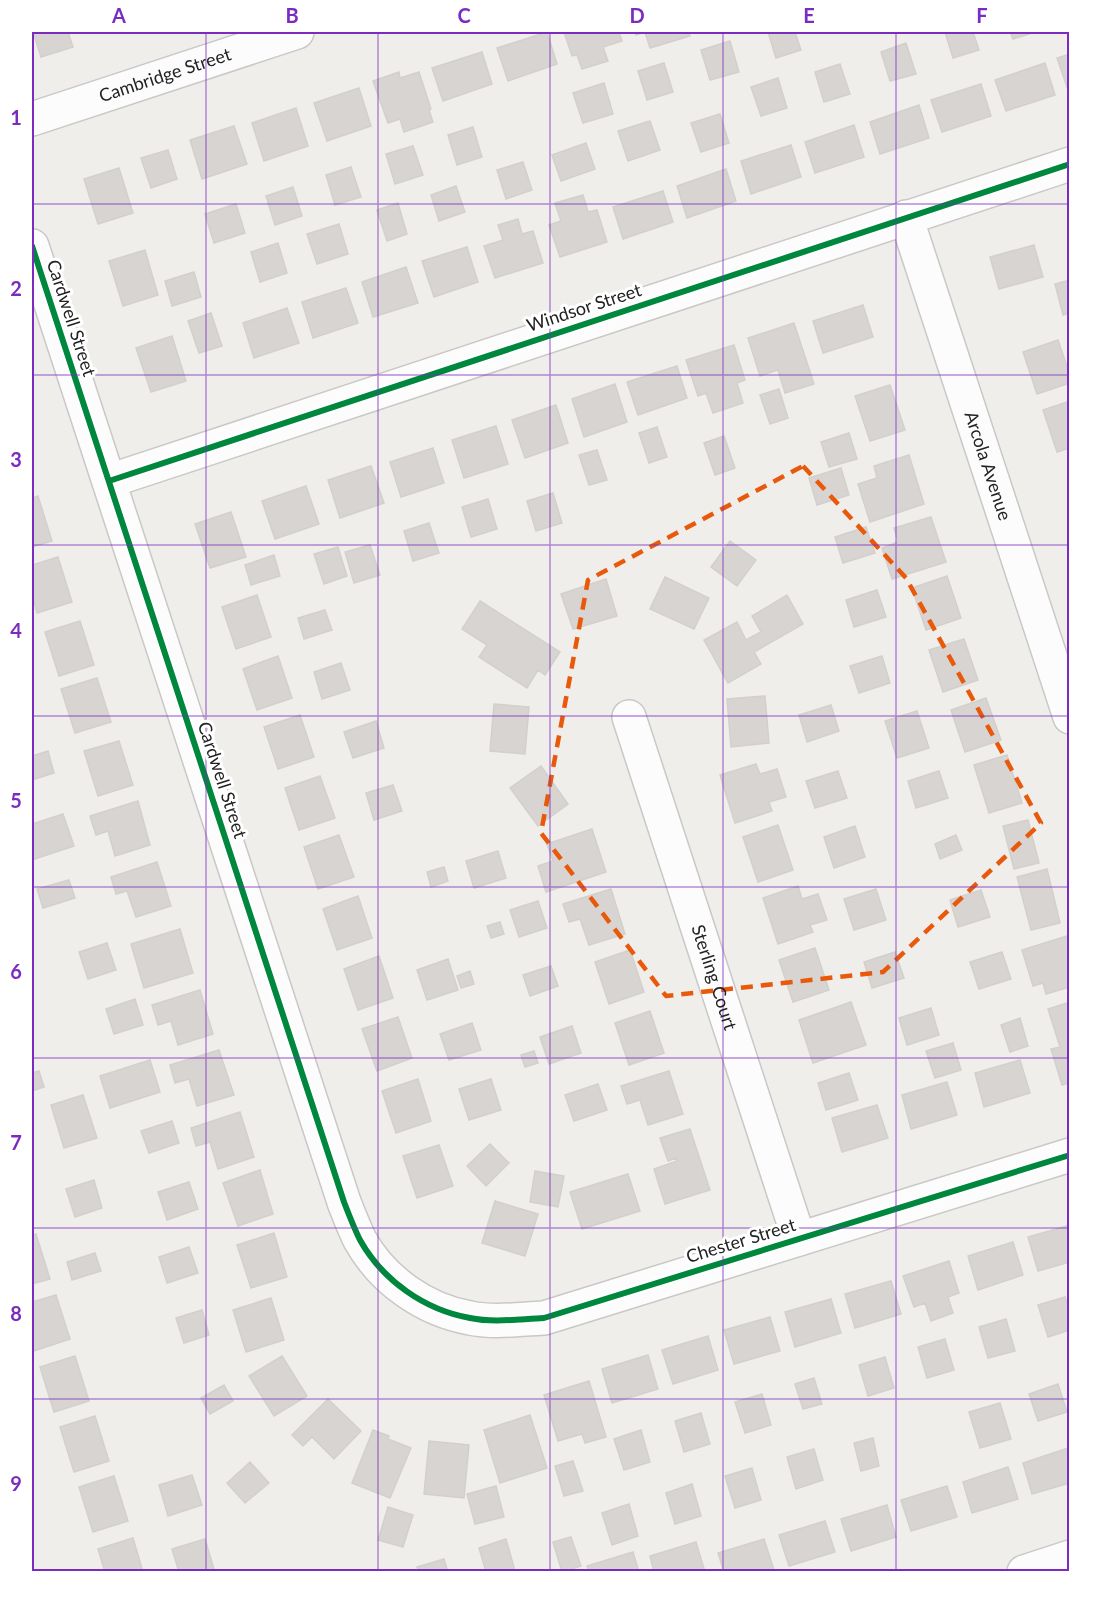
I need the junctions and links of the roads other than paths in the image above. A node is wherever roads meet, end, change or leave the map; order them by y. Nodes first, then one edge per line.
1 (297, 32) edge
2 (32, 119) edge
3 (1070, 164) edge
4 (906, 217) junction
5 (32, 246) edge
6 (109, 481) junction
7 (629, 717) dead end
8 (1070, 717) edge
9 (1070, 1155) edge
10 (799, 1239) junction
11 (420, 1300) joint
12 (1070, 1557) edge
13 (1023, 1572) edge

1 - 2 street, Cambridge Street
3 - 4 street, Windsor Street
4 - 6 street, Windsor Street
4 - 8 street, Arcola Avenue
5 - 6 street, Cardwell Street
6 - 11 street, Cardwell Street
7 - 10 street, Sterling Court
9 - 10 street, Chester Street
10 - 11 street, Chester Street
12 - 13 street

